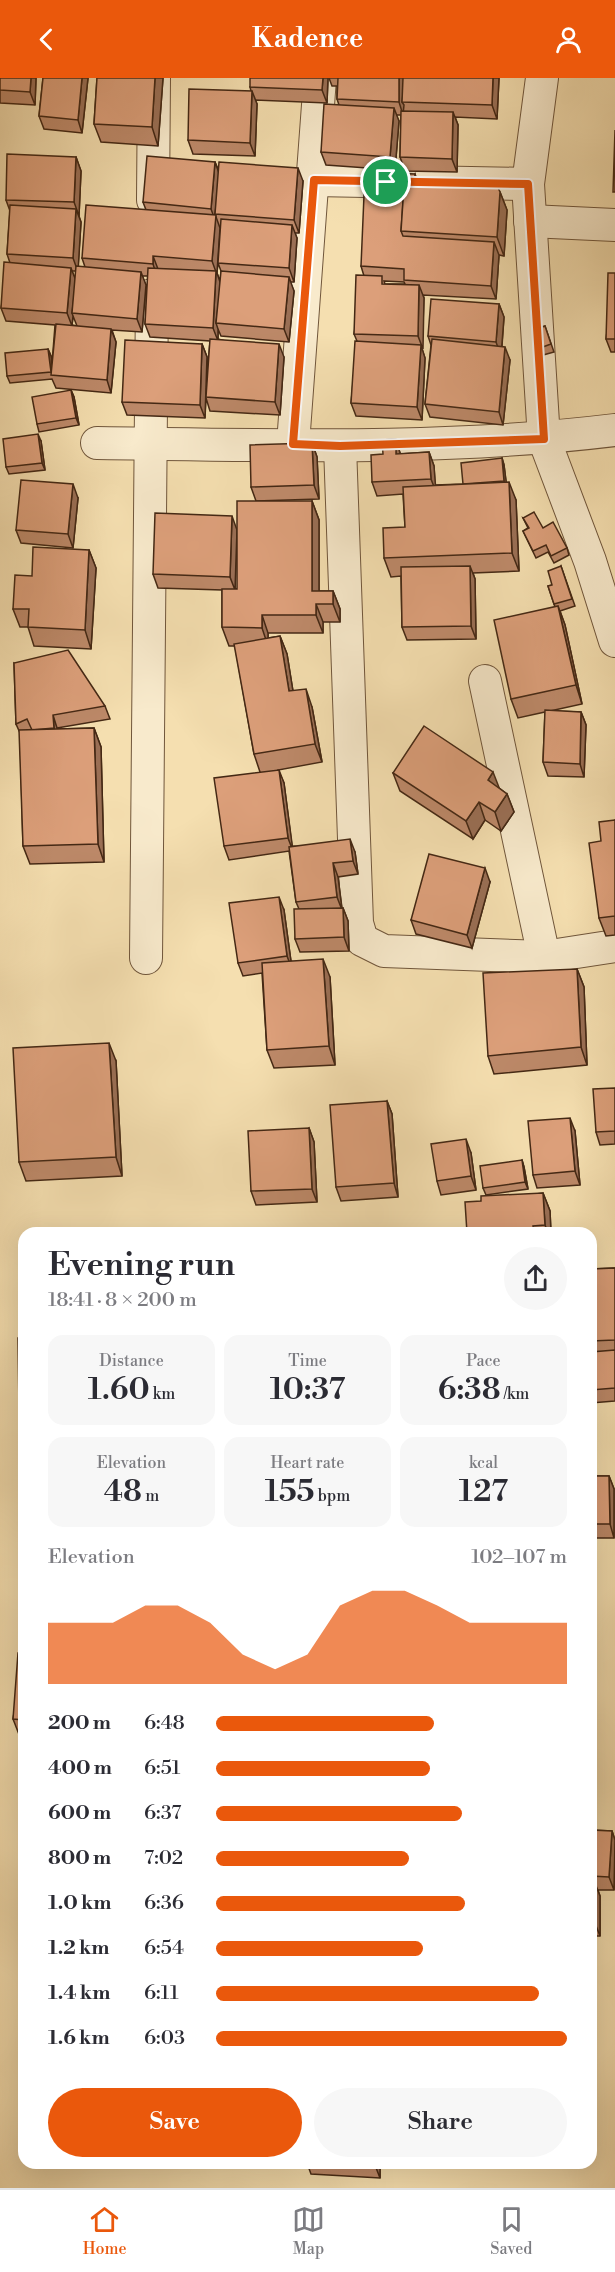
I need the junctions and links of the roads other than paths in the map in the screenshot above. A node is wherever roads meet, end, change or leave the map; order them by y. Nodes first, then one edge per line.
1 (154, 78) edge
2 (320, 78) edge
3 (542, 78) edge
4 (314, 180) junction
5 (528, 184) junction
6 (530, 221) junction
7 (615, 225) edge
8 (153, 231) edge
9 (152, 267) edge
10 (615, 430) edge
11 (544, 439) junction
12 (97, 443) dead end
13 (151, 444) junction
14 (293, 444) junction
15 (340, 446) junction
16 (615, 641) edge
17 (485, 681) dead end
18 (615, 946) edge
19 (544, 957) junction
20 (146, 958) dead end

1 - 8 street
2 - 4 street
3 - 5 street
4 - 5 street
4 - 14 street
5 - 6 street
6 - 7 street
6 - 11 street
9 - 13 street
10 - 11 street
11 - 15 street
11 - 16 street
12 - 13 street
13 - 14 street
13 - 20 street
14 - 15 street
15 - 19 street
17 - 19 street
18 - 19 street

